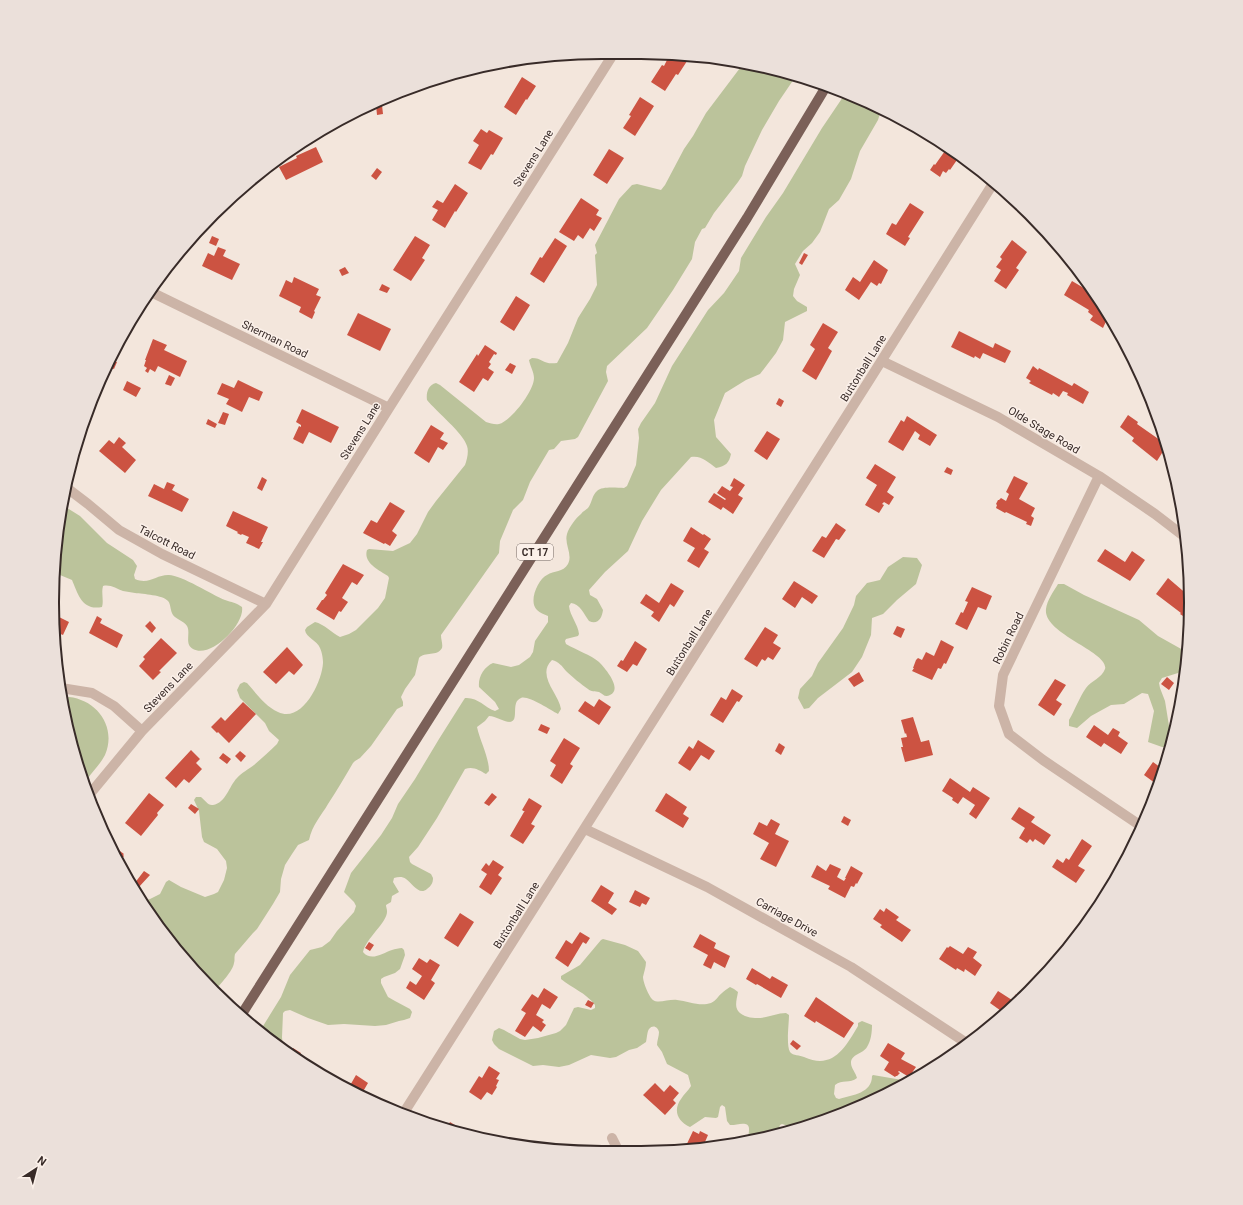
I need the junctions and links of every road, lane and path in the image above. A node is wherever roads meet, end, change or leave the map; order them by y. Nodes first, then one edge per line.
1 (610, 59) edge
2 (823, 91) edge
3 (991, 187) edge
4 (156, 294) edge
5 (882, 361) junction
6 (388, 408) junction
7 (1099, 476) junction
8 (70, 491) edge
9 (1179, 532) edge
10 (266, 604) junction
11 (66, 689) edge
12 (142, 731) junction
13 (93, 791) edge
14 (1137, 823) edge
15 (585, 829) junction
16 (243, 1011) edge
17 (962, 1040) edge
18 (407, 1109) edge
19 (612, 1138) dead end
20 (616, 1146) edge

1 - 6 street, Stevens Lane
2 - 16 main road, CT 17
3 - 5 street, Buttonball Lane
4 - 6 street, Sherman Road
5 - 7 street, Olde Stage Road
5 - 15 street, Buttonball Lane
6 - 10 street, Stevens Lane
7 - 9 street, Olde Stage Road
7 - 14 street, Robin Road
8 - 10 street, Talcott Road
10 - 12 street, Stevens Lane
11 - 12 street
12 - 13 street, Stevens Lane
15 - 17 street, Carriage Drive
15 - 18 street, Buttonball Lane
19 - 20 street

